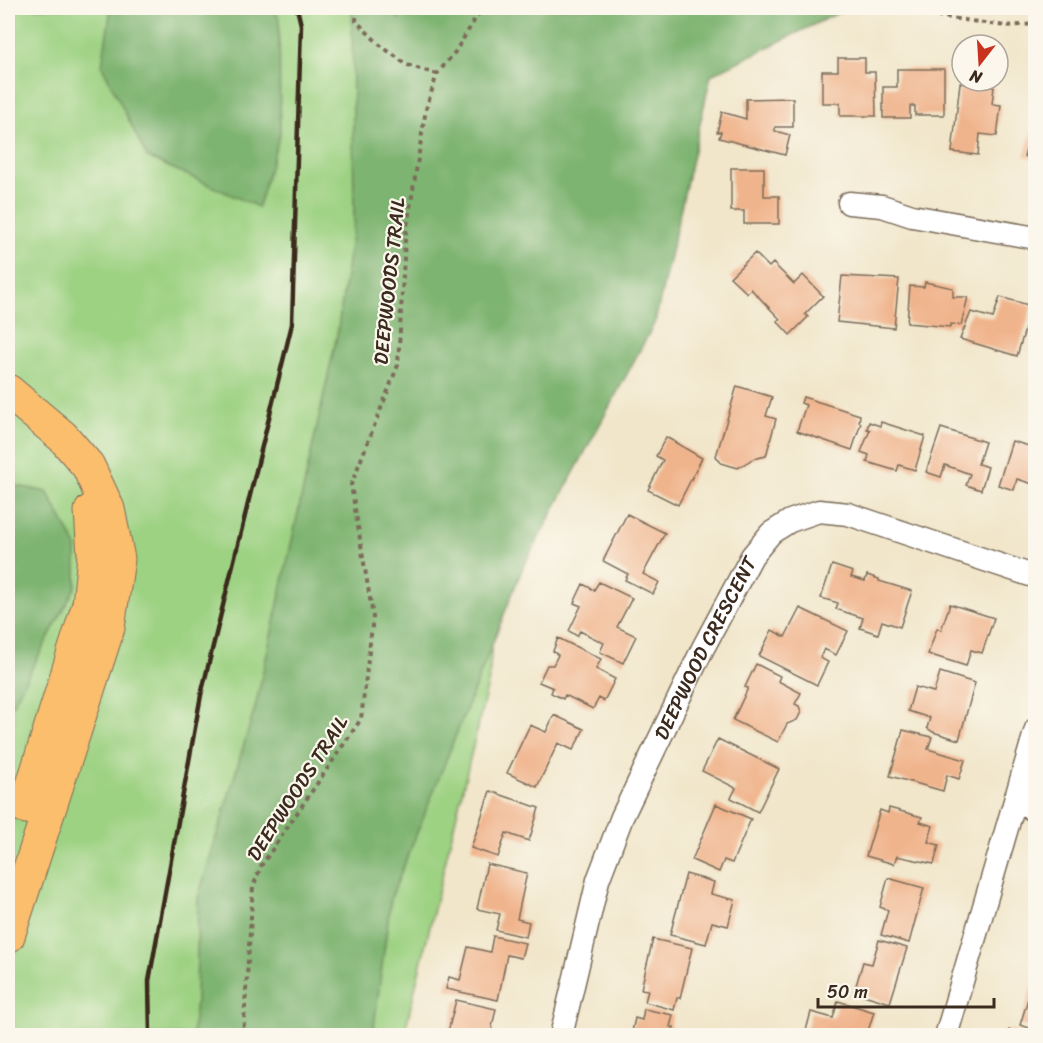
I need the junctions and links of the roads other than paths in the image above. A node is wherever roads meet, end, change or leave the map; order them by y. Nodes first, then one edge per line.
1 (849, 203) dead end
2 (1035, 238) edge
3 (8, 391) edge
4 (8, 417) edge
5 (1035, 577) edge
6 (1035, 729) edge
7 (1016, 797) junction
8 (1035, 812) edge
9 (8, 866) edge
10 (8, 936) edge
11 (561, 1035) edge
12 (946, 1035) edge

1 - 2 street
3 - 10 highway
4 - 9 highway
5 - 11 street, DEEPWOOD CRESCENT
6 - 7 street
7 - 8 street
7 - 12 street

